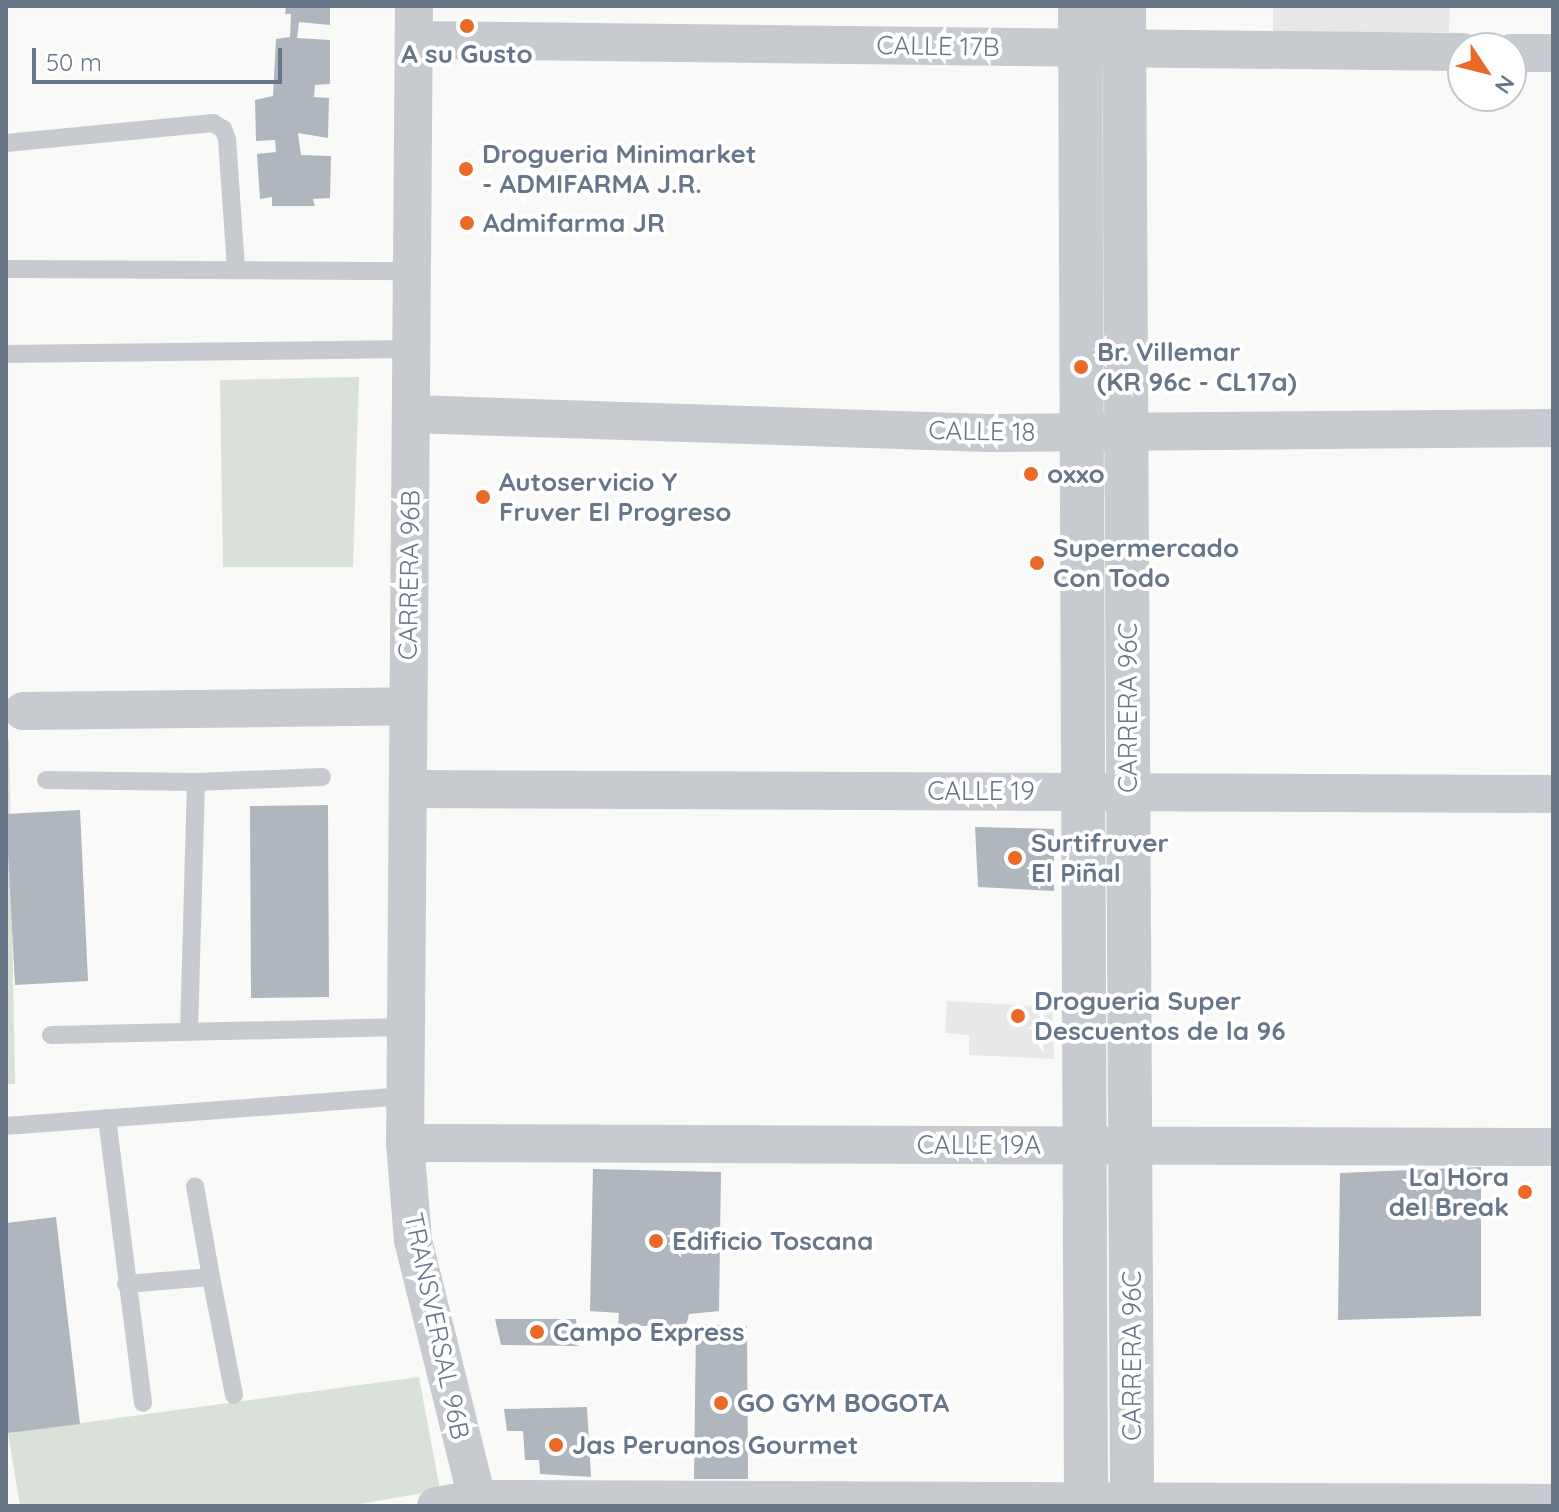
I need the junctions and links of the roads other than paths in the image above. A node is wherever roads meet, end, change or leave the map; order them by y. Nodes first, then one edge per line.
1 (414, 23) edge
2 (1080, 27) edge
3 (1124, 27) edge
4 (1447, 51) edge
5 (1527, 53) edge
6 (1553, 53) edge
7 (6, 143) edge
8 (6, 269) edge
9 (236, 269) junction
10 (412, 271) junction
11 (412, 349) junction
12 (6, 354) edge
13 (411, 414) junction
14 (1553, 428) edge
15 (1082, 432) junction
16 (1126, 432) junction
17 (407, 706) junction
18 (23, 711) dead end
19 (322, 777) dead end
20 (46, 780) dead end
21 (196, 782) junction
22 (408, 789) junction
23 (1083, 791) junction
24 (1128, 792) junction
25 (1553, 794) edge
26 (406, 1027) junction
27 (189, 1032) junction
28 (51, 1035) dead end
29 (406, 1096) junction
30 (107, 1118) junction
31 (6, 1126) edge
32 (405, 1143) junction
33 (1084, 1145) junction
34 (1131, 1145) junction
35 (1553, 1147) edge
36 (195, 1186) dead end
37 (211, 1277) junction
38 (126, 1284) junction
39 (234, 1395) dead end
40 (143, 1403) dead end
41 (477, 1503) edge
42 (1553, 1503) edge
43 (1086, 1504) edge
44 (1132, 1504) edge
45 (436, 1506) edge

1 - 2 street, CALLE 17B
1 - 10 street, CARRERA 96B
2 - 3 street, CALLE 17B
2 - 15 street, CARRERA 96C
3 - 4 street, CALLE 17B
3 - 16 street, CARRERA 96C
5 - 6 street
7 - 9 lane
8 - 9 lane
9 - 10 lane
10 - 11 street, CARRERA 96B
11 - 12 lane
11 - 13 street, CARRERA 96B
13 - 15 street, CALLE 18
13 - 17 street, CARRERA 96B
14 - 16 street, CALLE 18
15 - 16 street, CALLE 18
15 - 23 street, CARRERA 96C
16 - 24 street, CARRERA 96C
17 - 18 street
17 - 22 street, CARRERA 96B
19 - 21 lane
20 - 21 lane
21 - 27 lane
22 - 23 street, CALLE 19
22 - 26 street, CARRERA 96B
23 - 24 street, CALLE 19
23 - 33 street, CARRERA 96C
24 - 25 street, CALLE 19
24 - 34 street, CARRERA 96C
26 - 27 lane
26 - 29 street, CARRERA 96B
27 - 28 lane
29 - 30 lane
29 - 32 street, CARRERA 96B
30 - 31 lane
30 - 38 lane
32 - 33 street, CALLE 19A
32 - 41 street, TRANSVERSAL 96B
33 - 34 street, CALLE 19A
33 - 43 street, CARRERA 96C
34 - 35 street, CALLE 19A
34 - 44 street, CARRERA 96C
36 - 37 lane
37 - 38 lane
37 - 39 lane
38 - 40 lane
41 - 43 street
41 - 45 street
42 - 44 street
43 - 44 street

